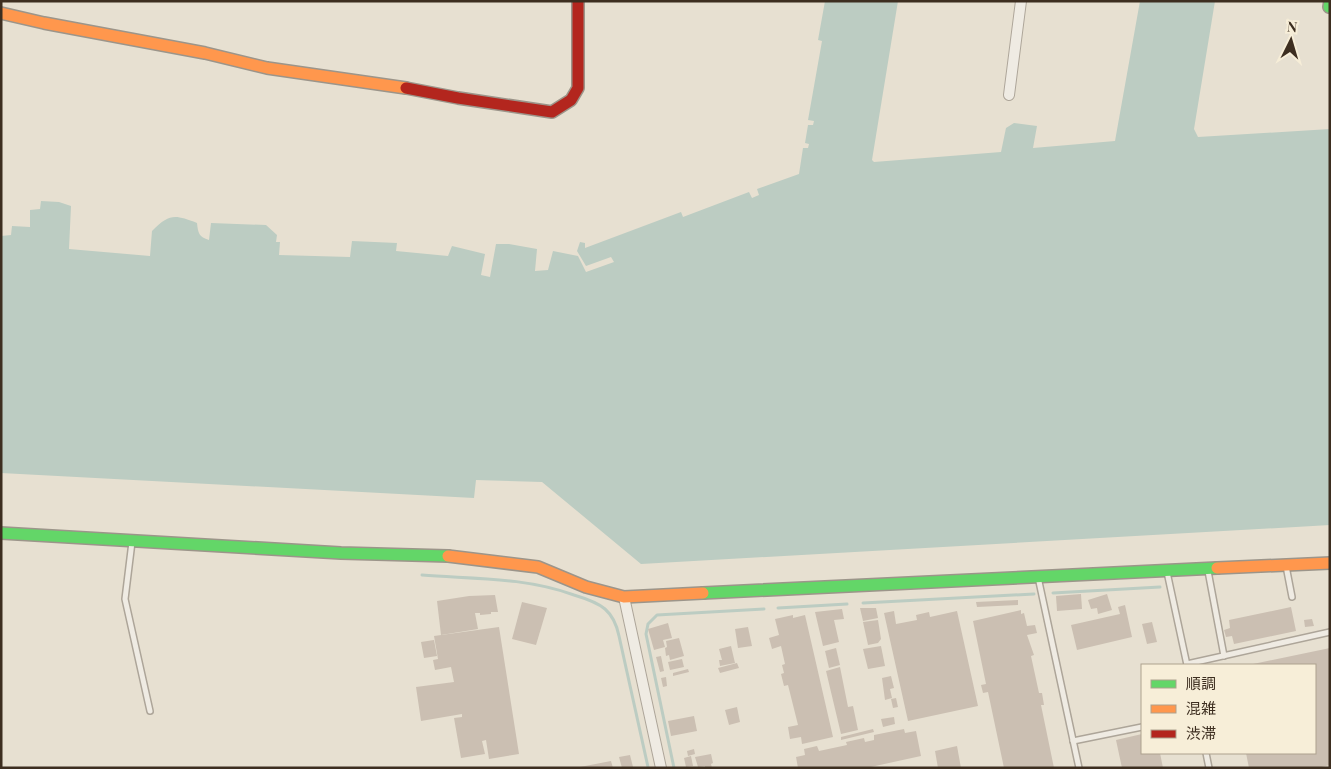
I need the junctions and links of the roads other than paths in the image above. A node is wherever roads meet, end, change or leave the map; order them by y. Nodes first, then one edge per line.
1 (578, 1) edge
2 (1021, 1) edge
3 (1, 13) edge
4 (1009, 95) dead end
5 (1, 533) edge
6 (132, 540) junction
7 (1330, 563) edge
8 (1286, 566) junction
9 (1208, 570) junction
10 (1167, 572) junction
11 (1038, 577) junction
12 (624, 597) junction
13 (1292, 597) dead end
14 (1330, 632) edge
15 (1224, 656) junction
16 (1187, 664) edge
17 (1191, 664) edge
18 (150, 711) dead end
19 (1141, 727) edge
20 (1073, 741) junction
21 (1206, 754) edge
22 (661, 768) edge
23 (1079, 768) edge
24 (1209, 768) edge

1 - 3 street
2 - 4 street
5 - 6 street
6 - 12 street
6 - 18 lane
7 - 8 street
8 - 9 street
8 - 13 lane
9 - 10 street
9 - 15 lane
10 - 11 street
10 - 16 lane
11 - 12 street
11 - 20 lane
12 - 22 street
14 - 15 lane
15 - 17 lane
19 - 20 lane
20 - 23 lane
21 - 24 lane

